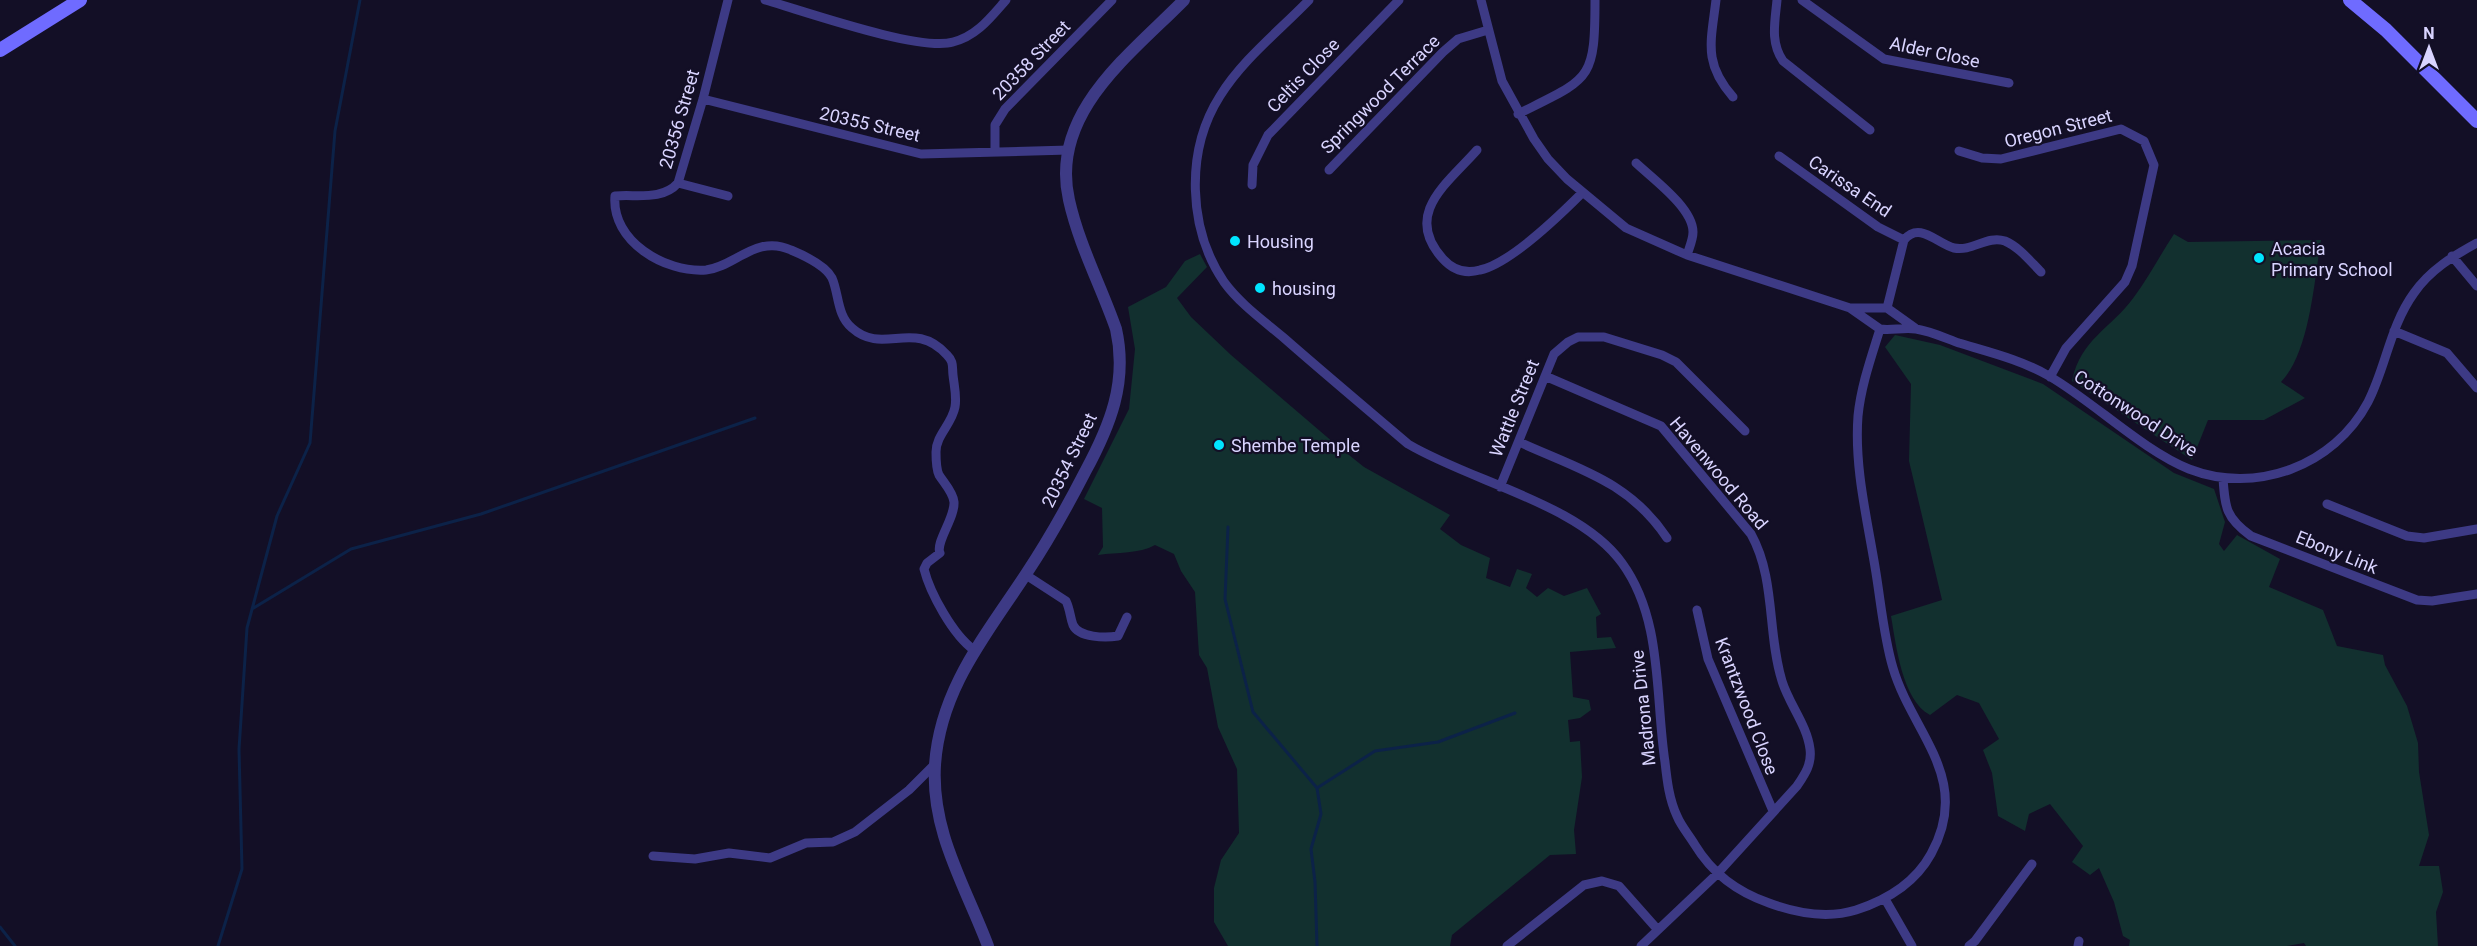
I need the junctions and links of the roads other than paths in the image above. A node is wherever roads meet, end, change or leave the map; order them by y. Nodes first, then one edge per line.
1 (80, 0) edge
2 (728, 0) edge
3 (765, 0) edge
4 (1006, 0) edge
5 (1112, 0) edge
6 (1184, 0) edge
7 (1309, 0) edge
8 (1399, 0) edge
9 (1481, 0) edge
10 (1594, 0) edge
11 (1716, 0) edge
12 (1777, 0) edge
13 (1802, 0) edge
14 (2350, 0) edge
15 (1488, 30) junction
16 (0, 50) edge
17 (2009, 83) dead end
18 (1733, 97) dead end
19 (703, 99) junction
20 (1518, 114) junction
21 (2477, 121) edge
22 (1870, 130) dead end
23 (1070, 150) junction
24 (1478, 150) dead end
25 (1959, 151) dead end
26 (995, 152) junction
27 (1779, 156) dead end
28 (1636, 163) dead end
29 (1329, 170) dead end
30 (678, 183) junction
31 (1252, 185) dead end
32 (1582, 193) junction
33 (728, 196) dead end
34 (1904, 240) junction
35 (2477, 243) edge
36 (1687, 255) junction
37 (2452, 256) junction
38 (2041, 272) dead end
39 (2477, 286) edge
40 (1850, 308) junction
41 (1886, 310) junction
42 (1877, 327) junction
43 (1891, 327) junction
44 (1917, 329) junction
45 (2394, 331) junction
46 (1545, 376) junction
47 (2050, 377) junction
48 (2477, 388) edge
49 (1745, 431) dead end
50 (1519, 442) junction
51 (2223, 478) junction
52 (1500, 487) junction
53 (2326, 504) dead end
54 (2477, 529) edge
55 (1667, 538) dead end
56 (1026, 575) junction
57 (2477, 594) edge
58 (1697, 609) dead end
59 (1127, 617) dead end
60 (974, 650) junction
61 (935, 764) junction
62 (1773, 811) junction
63 (653, 856) dead end
64 (2032, 864) dead end
65 (1717, 874) junction
66 (1885, 899) junction
67 (1658, 930) junction
68 (988, 946) edge
69 (1507, 946) edge
70 (1641, 946) edge
71 (1912, 946) edge
72 (1969, 946) edge

1 - 16 main road
2 - 19 street, 20356 Street
3 - 4 street
5 - 26 street, 20358 Street
6 - 23 street, 20354 Street
7 - 52 street, Madrona Drive
8 - 31 street, Celtis Close
9 - 15 street
10 - 20 street
11 - 18 street
12 - 22 street
13 - 17 street, Alder Close
14 - 21 main road
15 - 20 street
15 - 29 street, Springwood Terrace
19 - 26 street, 20355 Street
19 - 30 street, 20356 Street
20 - 32 street
23 - 26 street, 20355 Street
23 - 56 street, 20354 Street
24 - 32 street
25 - 47 street, Oregon Street
27 - 34 street, Carissa End
28 - 36 street
30 - 33 street
30 - 60 street, 20356 Street
32 - 36 street
34 - 38 street
34 - 41 street
35 - 37 street, Cottonwood Drive
36 - 40 street
37 - 39 street
37 - 45 street, Cottonwood Drive
40 - 41 street
40 - 42 street
41 - 42 street, Madrona Drive
41 - 43 street
41 - 44 street, Cottonwood Drive
42 - 43 street, Cottonwood Drive
42 - 66 street, Madrona Drive
43 - 44 street, Cottonwood Drive
44 - 47 street, Cottonwood Drive
45 - 48 street
45 - 51 street, Cottonwood Drive
46 - 49 street, Wattle Street
46 - 50 street, Wattle Street
46 - 62 street, Havenwood Road
47 - 51 street, Cottonwood Drive
50 - 52 street, Wattle Street
50 - 55 street
51 - 57 street, Ebony Link
52 - 65 street, Madrona Drive
53 - 54 street
56 - 59 street
56 - 60 street, 20354 Street
58 - 62 street, Krantzwood Close
60 - 61 street, 20354 Street
61 - 63 street
61 - 68 street, 20354 Street
62 - 65 street, Havenwood Road
64 - 72 street
65 - 66 street, Madrona Drive
65 - 67 street, Havenwood Road
66 - 71 street
67 - 69 street
67 - 70 street, Havenwood Road

